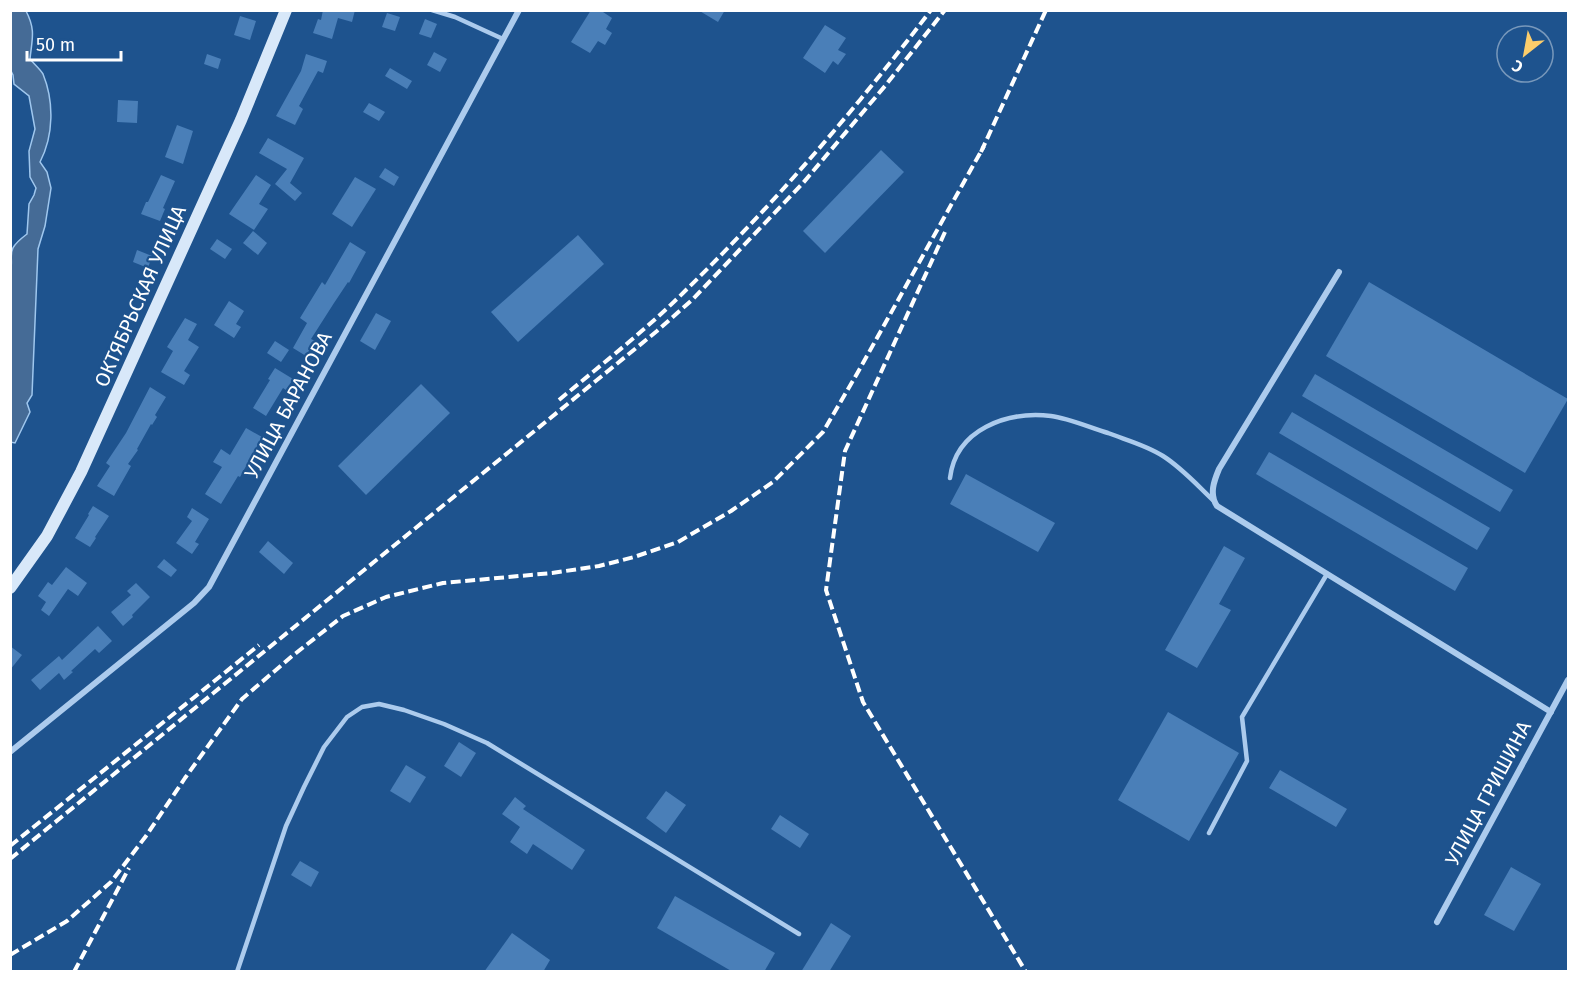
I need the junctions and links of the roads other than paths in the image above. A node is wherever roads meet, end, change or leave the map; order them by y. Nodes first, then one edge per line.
1 (286, 10) edge
2 (432, 10) edge
3 (519, 10) edge
4 (503, 39) junction
5 (1339, 272) dead end
6 (950, 478) dead end
7 (1214, 501) junction
8 (1327, 574) junction
9 (10, 588) edge
10 (1569, 680) edge
11 (1551, 712) junction
12 (10, 752) edge
13 (1209, 833) dead end
14 (1437, 922) dead end
15 (799, 934) dead end
16 (237, 972) edge

1 - 9 street, ОКТЯБРЬСКАЯ УЛИЦА
2 - 4 lane
3 - 4 street, УЛИЦА БАРАНОВА
4 - 12 street, УЛИЦА БАРАНОВА
5 - 7 street
6 - 7 lane
7 - 8 street
8 - 11 street
8 - 13 lane
10 - 11 street, УЛИЦА ГРИШИНА
11 - 14 street, УЛИЦА ГРИШИНА
15 - 16 lane

